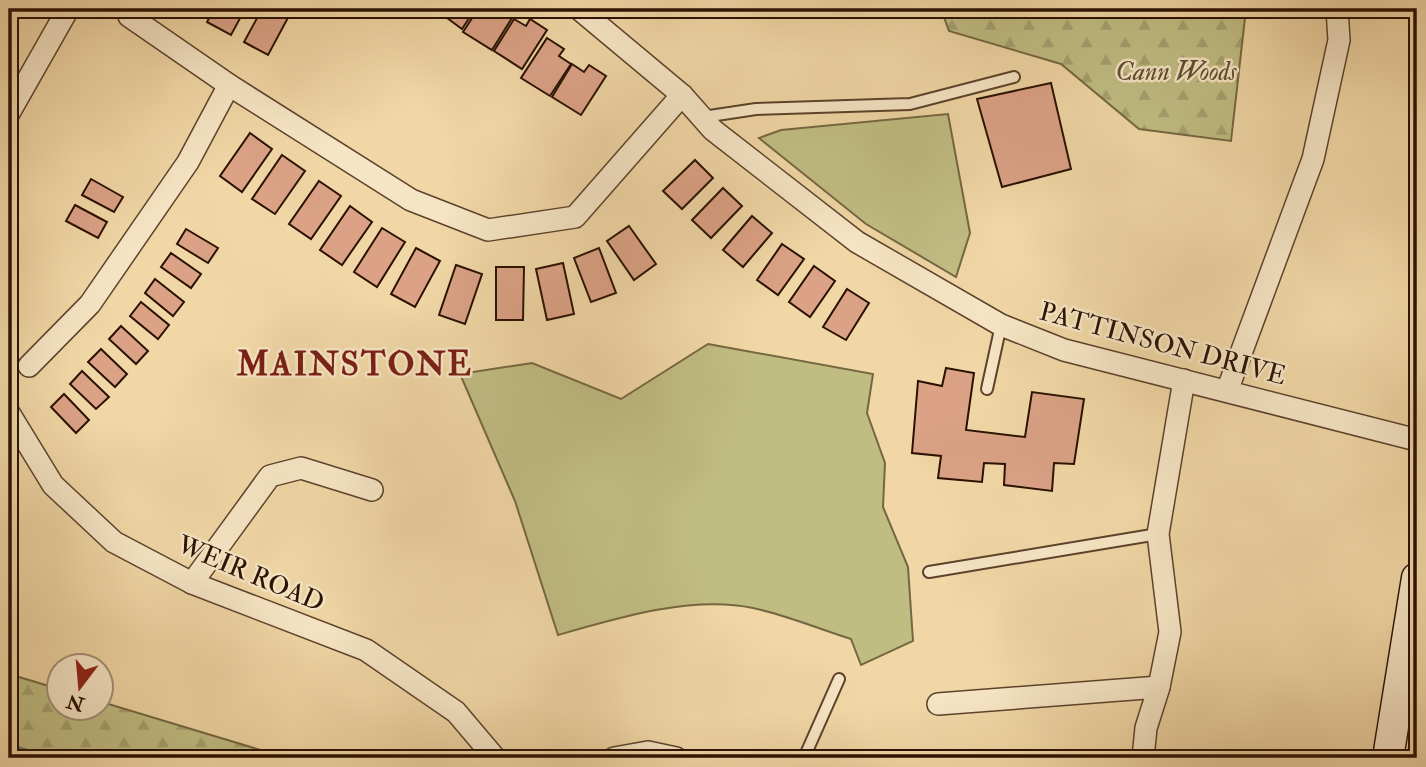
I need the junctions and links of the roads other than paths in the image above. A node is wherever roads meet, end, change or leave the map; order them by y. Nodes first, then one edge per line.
1 (68, 9) edge
2 (579, 9) edge
3 (1337, 9) edge
4 (130, 16) dead end
5 (1014, 77) dead end
6 (15, 85) edge
7 (229, 85) junction
8 (682, 95) junction
9 (9, 113) edge
10 (700, 117) junction
11 (1001, 326) junction
12 (29, 366) dead end
13 (1184, 380) junction
14 (988, 389) dead end
15 (1227, 391) junction
16 (9, 413) edge
17 (1417, 440) edge
18 (372, 490) dead end
19 (1158, 534) junction
20 (929, 572) dead end
21 (1417, 578) edge
22 (192, 583) junction
23 (839, 679) dead end
24 (1159, 687) junction
25 (938, 704) dead end
26 (495, 758) edge
27 (614, 758) edge
28 (676, 758) edge
29 (804, 758) edge
30 (1143, 758) edge
31 (1388, 758) edge

1 - 6 street
2 - 8 street, PATTINSON DRIVE
3 - 15 street
4 - 7 street
5 - 10 lane
6 - 9 street
7 - 8 street
7 - 12 street
8 - 10 street, PATTINSON DRIVE
10 - 11 street, PATTINSON DRIVE
11 - 13 street, PATTINSON DRIVE
11 - 14 lane
13 - 15 street, PATTINSON DRIVE
13 - 19 street
15 - 17 street, PATTINSON DRIVE
16 - 22 street, WEIR ROAD
18 - 22 street
19 - 20 lane
19 - 24 street
21 - 31 main road
22 - 26 street, WEIR ROAD
23 - 29 lane
24 - 25 street
24 - 30 street
27 - 28 street

